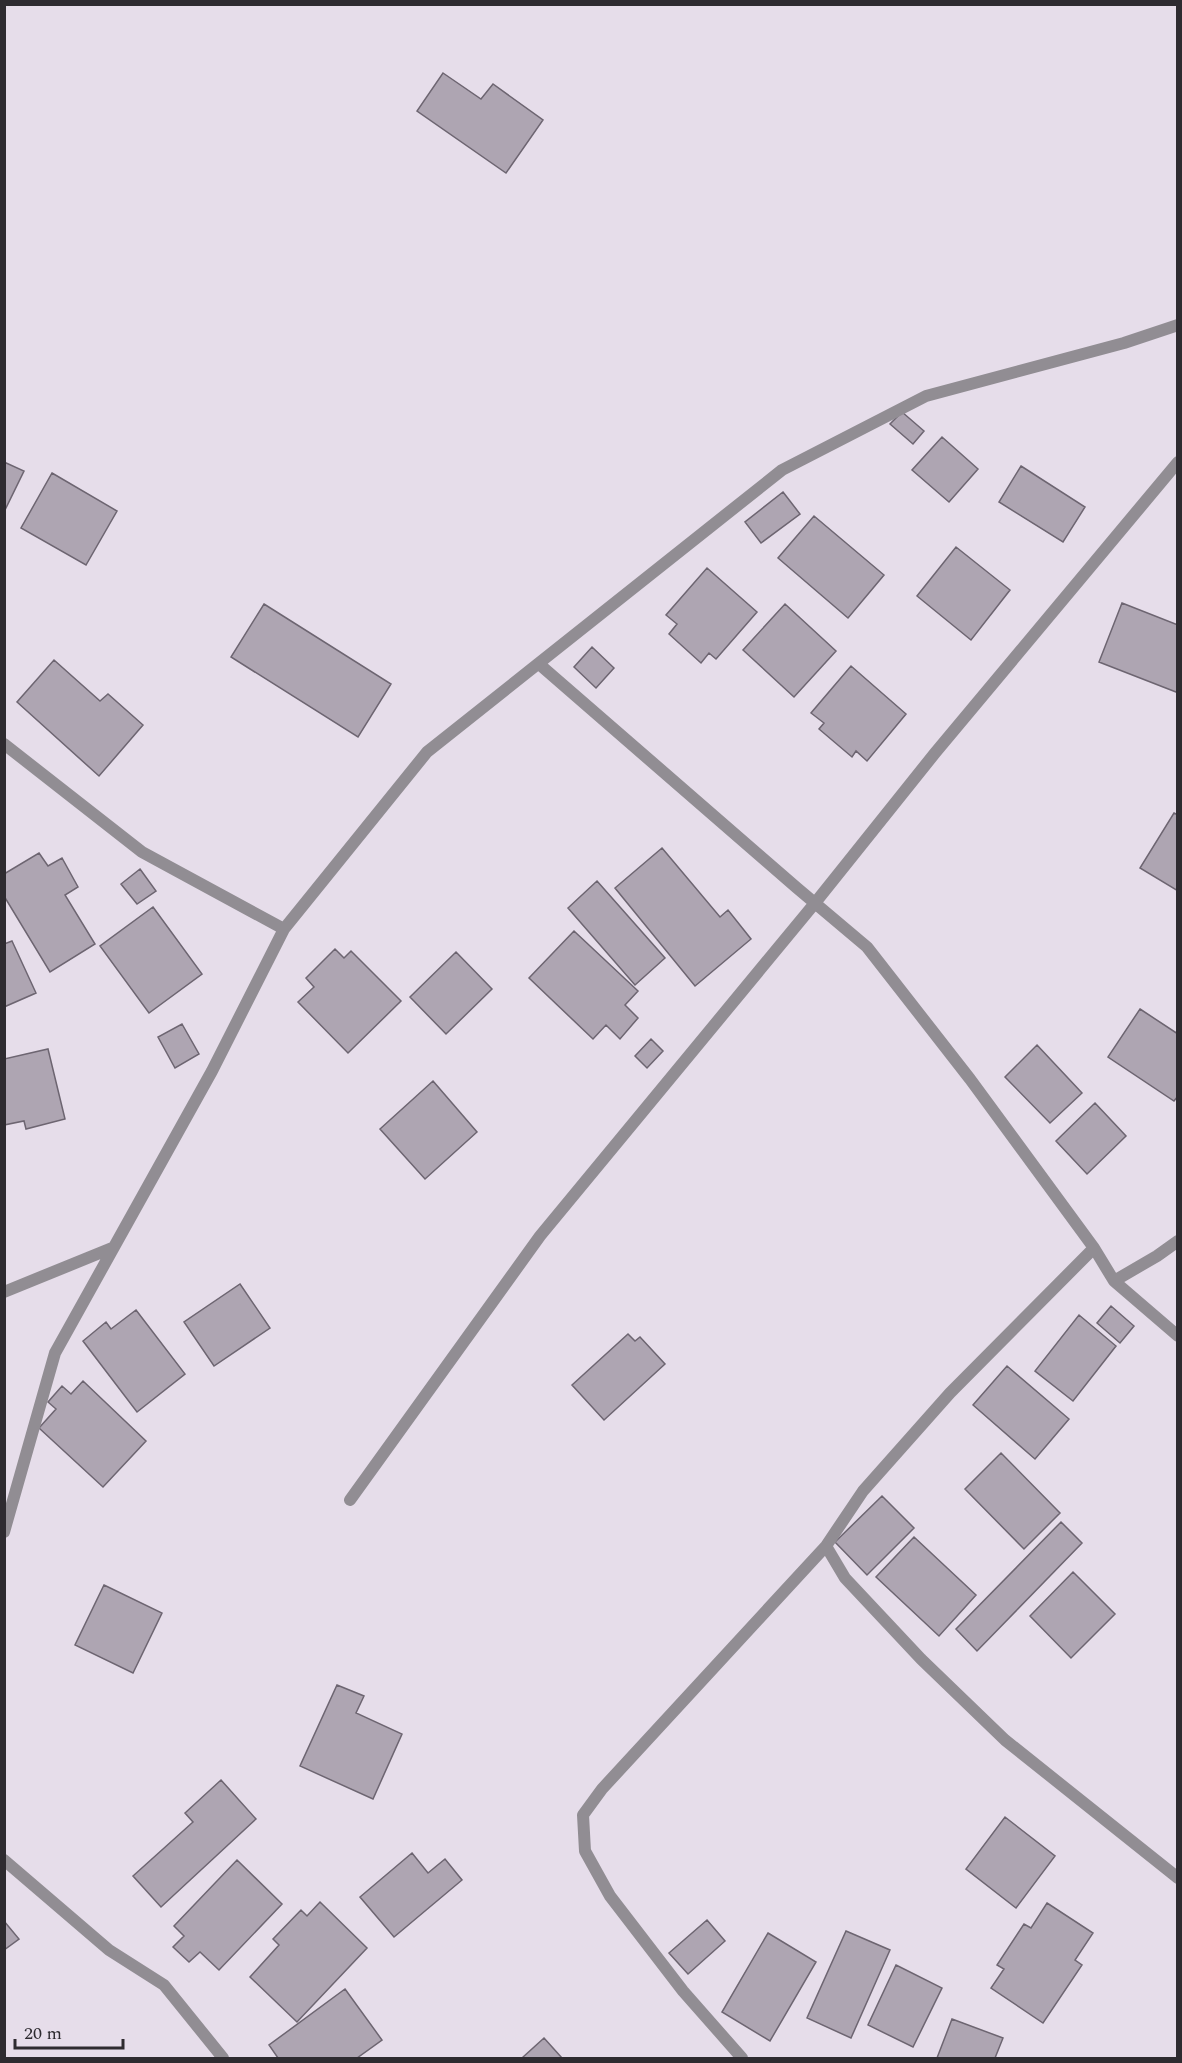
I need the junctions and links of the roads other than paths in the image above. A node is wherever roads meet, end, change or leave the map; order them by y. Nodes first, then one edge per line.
1 (1178, 325) edge
2 (1178, 462) edge
3 (538, 664) junction
4 (4, 744) edge
5 (815, 903) junction
6 (284, 929) junction
7 (1178, 1241) edge
8 (112, 1248) junction
9 (1094, 1248) junction
10 (1114, 1281) junction
11 (4, 1292) edge
12 (1178, 1336) edge
13 (350, 1500) dead end
14 (4, 1532) edge
15 (826, 1546) junction
16 (4, 1860) edge
17 (1178, 1878) edge
18 (223, 2058) edge
19 (742, 2058) edge

1 - 3 street
2 - 5 street
3 - 5 street
3 - 6 street
4 - 6 street
5 - 9 street
5 - 13 street
6 - 8 street
7 - 10 street
8 - 11 street
8 - 14 street
9 - 10 street
9 - 15 street
10 - 12 street
15 - 17 street
15 - 19 street
16 - 18 street

